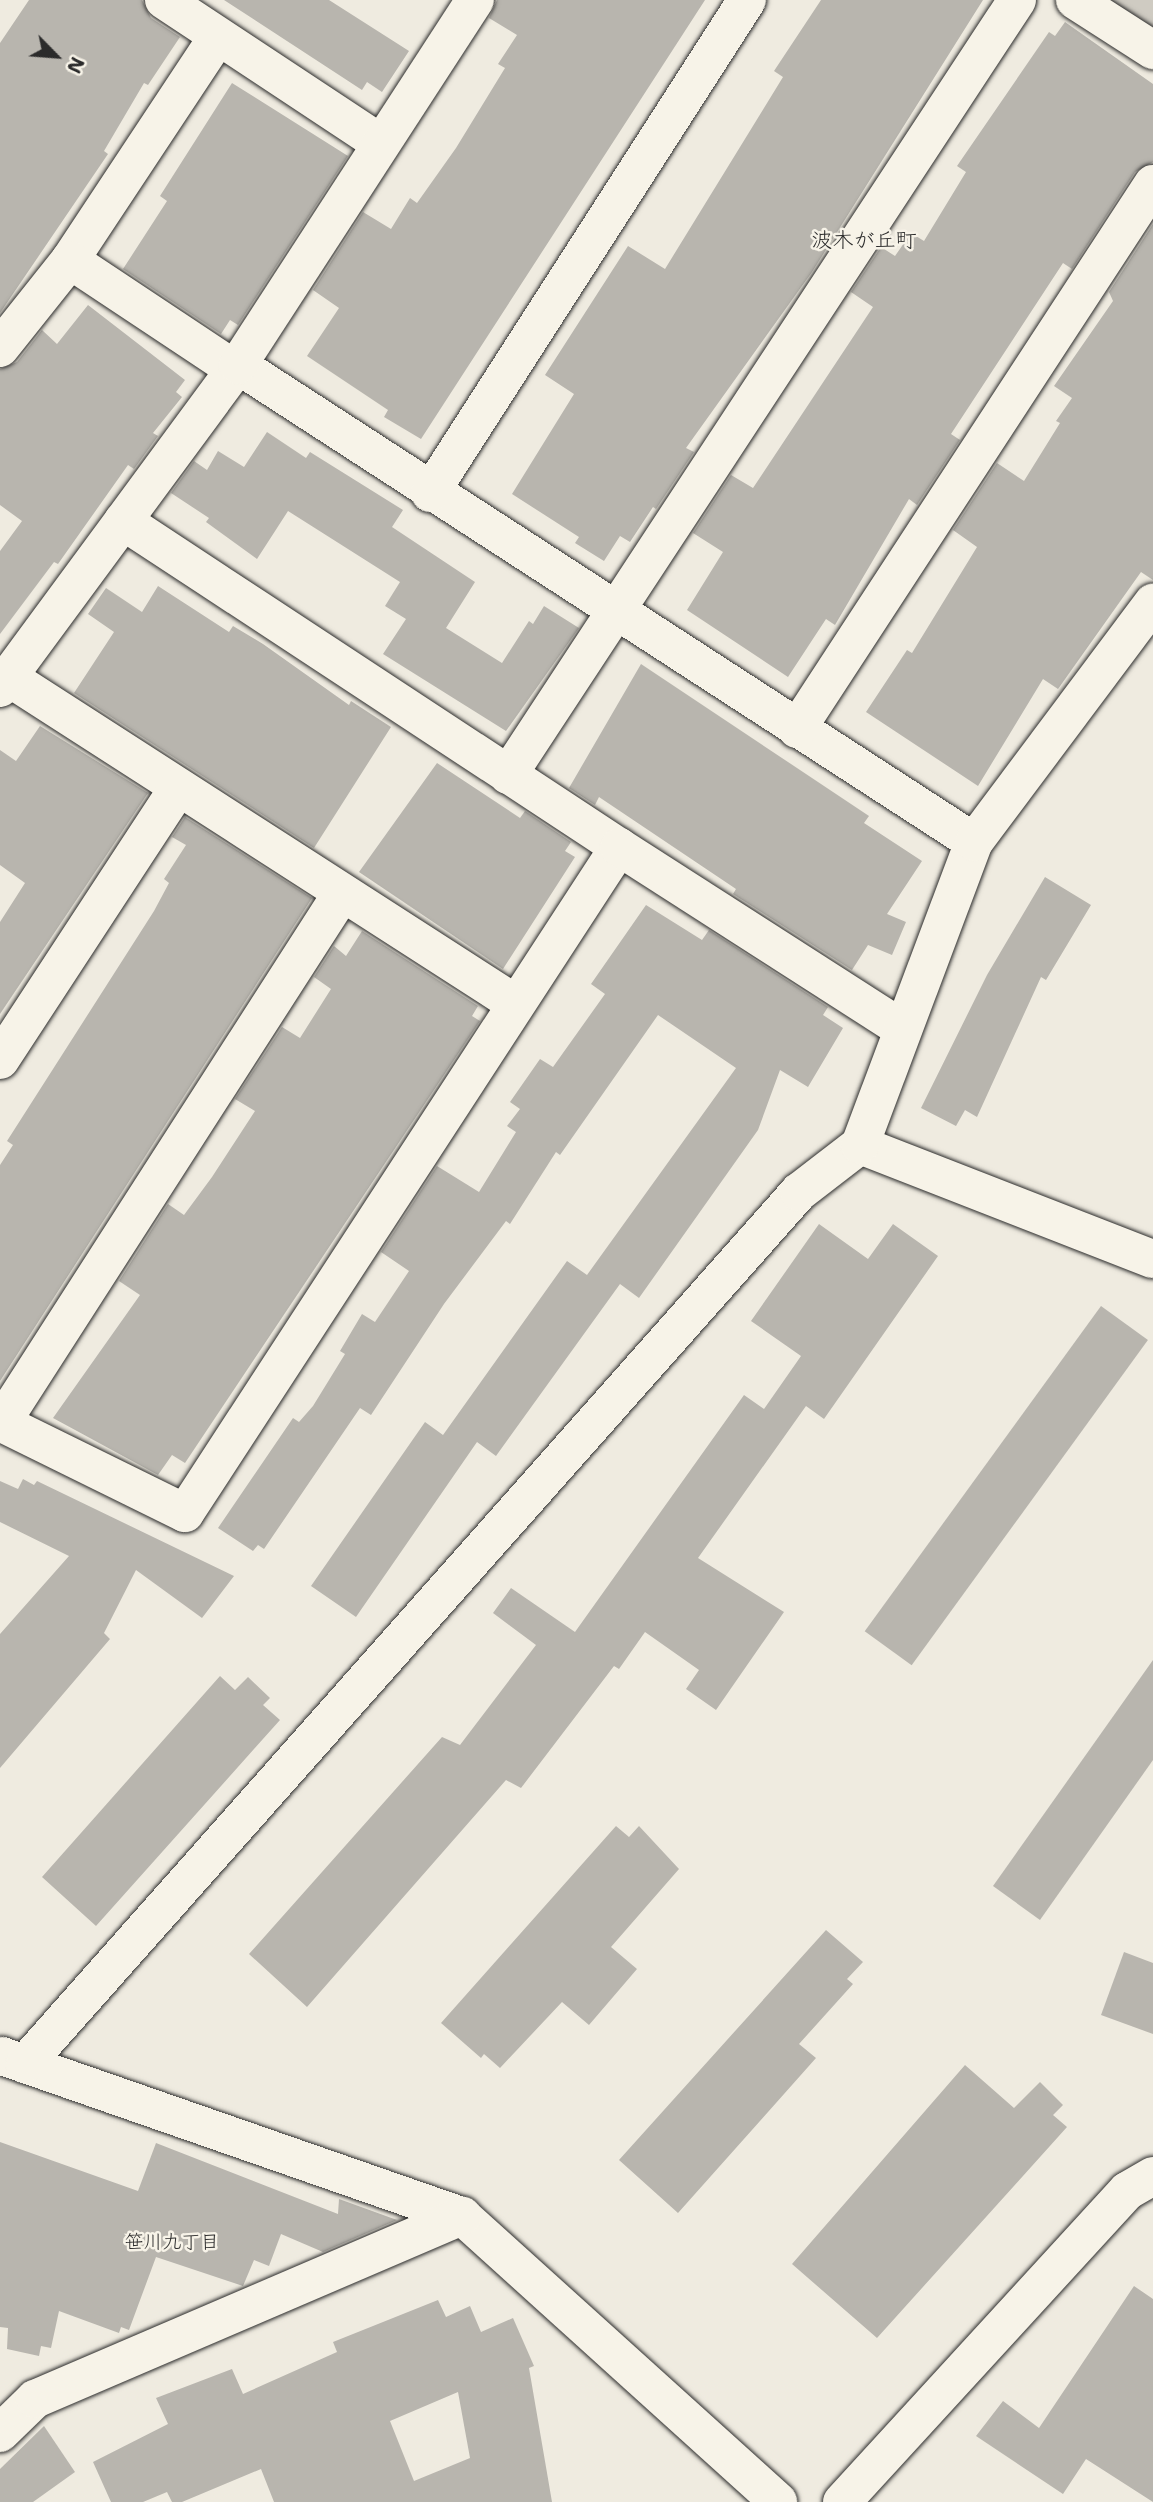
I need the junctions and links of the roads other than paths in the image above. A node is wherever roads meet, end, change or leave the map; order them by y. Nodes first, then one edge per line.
1 (163, 0) edge
2 (475, 0) edge
3 (747, 0) edge
4 (1017, 0) edge
5 (1075, 0) edge
6 (218, 36) junction
7 (1153, 50) edge
8 (380, 143) junction
9 (1153, 184) edge
10 (70, 260) junction
11 (0, 348) edge
12 (236, 367) junction
13 (430, 493) junction
14 (123, 521) junction
15 (1153, 603) edge
16 (617, 613) junction
17 (4, 683) edge
18 (797, 729) junction
19 (508, 775) junction
20 (178, 788) junction
21 (974, 842) junction
22 (619, 847) junction
23 (342, 893) junction
24 (516, 1004) junction
25 (902, 1029) junction
26 (0, 1060) edge
27 (860, 1145) junction
28 (1153, 1259) edge
29 (1, 1422) edge
30 (12, 2060) edge
31 (1153, 2176) edge
32 (462, 2216) junction
33 (18, 2395) edge
34 (0, 2433) edge
35 (778, 2502) edge
36 (842, 2502) edge

1 - 6 street
2 - 8 street
3 - 13 street
4 - 16 street
5 - 7 street
6 - 8 street
6 - 10 street
8 - 12 street
9 - 18 street
10 - 11 street
10 - 12 street
12 - 13 street
12 - 14 street
13 - 16 street
14 - 17 street
14 - 19 street
15 - 21 street
16 - 18 street
16 - 19 street
17 - 20 street
18 - 21 street
19 - 22 street
20 - 23 street
20 - 26 street
21 - 25 street
22 - 24 street
22 - 25 street
23 - 24 street
23 - 29 street
24 - 29 street
25 - 27 street
27 - 28 street
27 - 30 street
30 - 32 street
31 - 36 street
32 - 33 street
32 - 35 street
33 - 34 street

